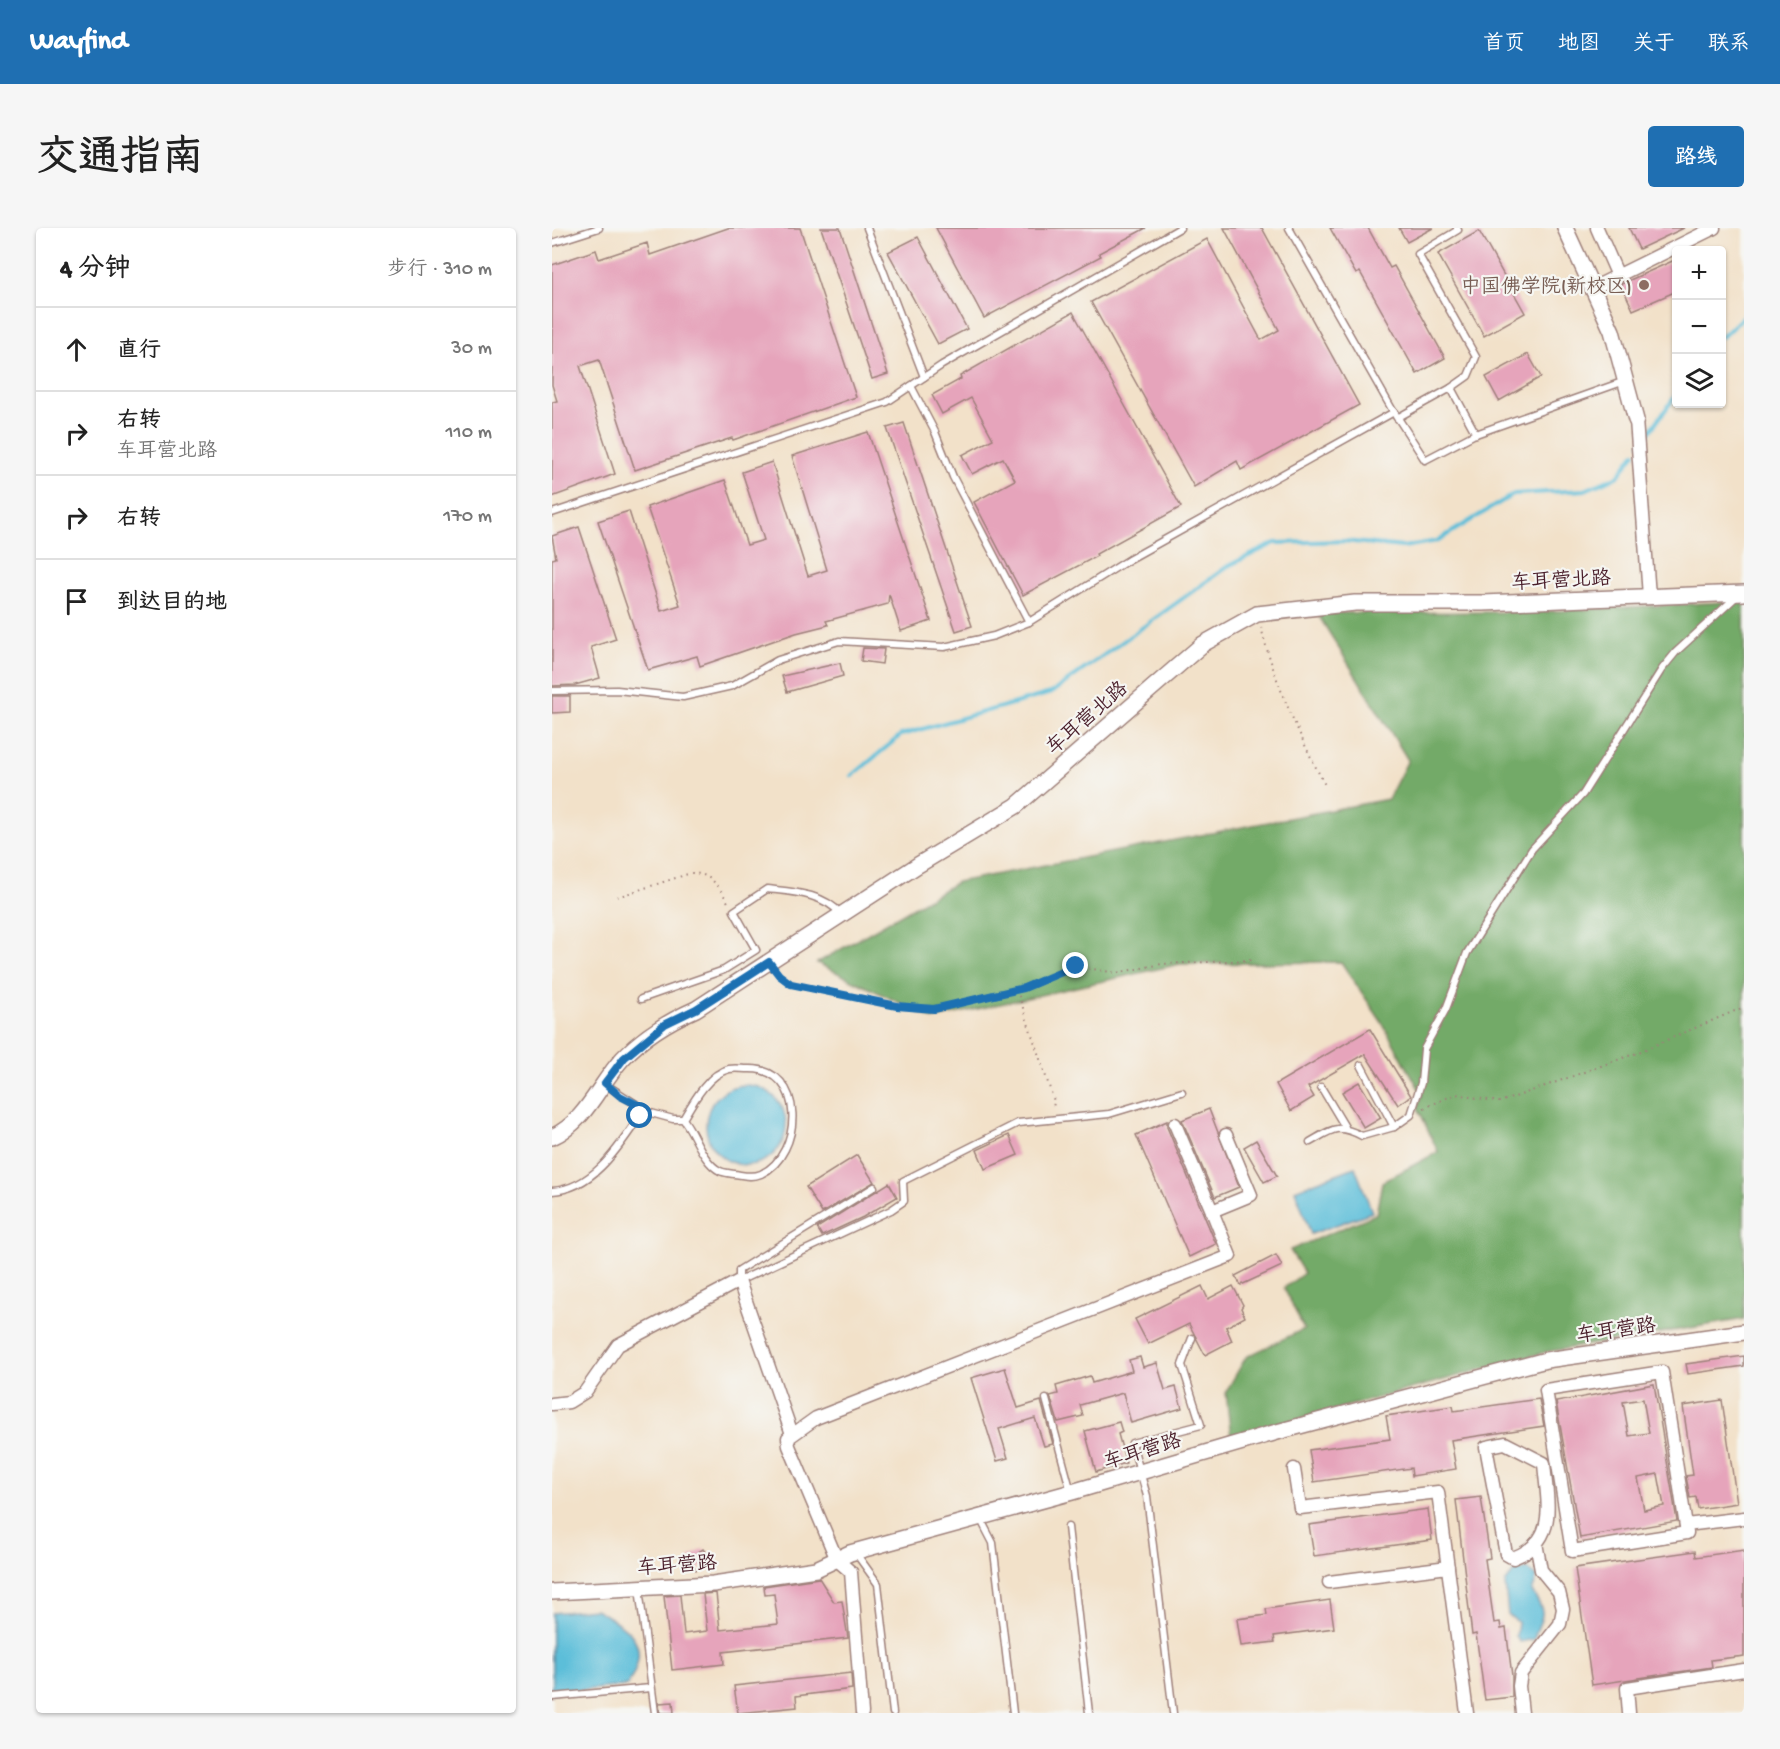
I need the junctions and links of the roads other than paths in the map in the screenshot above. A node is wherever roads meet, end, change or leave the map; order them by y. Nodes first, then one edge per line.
1 (599, 228) edge
2 (867, 228) edge
3 (1180, 228) edge
4 (1289, 228) edge
5 (1457, 228) edge
6 (1565, 228) edge
7 (1597, 228) edge
8 (1714, 228) edge
9 (552, 243) edge
10 (1617, 276) junction
11 (1593, 288) junction
12 (924, 377) junction
13 (1626, 381) junction
14 (911, 386) junction
15 (1450, 388) junction
16 (1397, 418) junction
17 (1636, 420) joint
18 (1476, 434) junction
19 (552, 513) edge
20 (1742, 593) edge
21 (1649, 596) junction
22 (1029, 622) junction
23 (552, 691) edge
24 (841, 914) junction
25 (641, 999) dead end
26 (1361, 1065) dead end
27 (605, 1083) junction
28 (1321, 1087) dead end
29 (1182, 1092) dead end
30 (640, 1110) junction
31 (684, 1119) junction
32 (1175, 1124) dead end
33 (1395, 1126) junction
34 (1345, 1127) junction
35 (1226, 1135) dead end
36 (552, 1137) edge
37 (1310, 1142) dead end
38 (874, 1187) dead end
39 (552, 1191) edge
40 (1212, 1211) junction
41 (739, 1281) junction
42 (1744, 1332) edge
43 (1192, 1338) dead end
44 (1046, 1399) dead end
45 (552, 1404) edge
46 (792, 1434) junction
47 (1294, 1469) dead end
48 (1141, 1472) junction
49 (1072, 1492) junction
50 (979, 1518) junction
51 (1744, 1518) edge
52 (1686, 1526) junction
53 (1068, 1527) dead end
54 (1536, 1543) junction
55 (854, 1552) junction
56 (837, 1560) junction
57 (1448, 1567) junction
58 (1329, 1582) dead end
59 (638, 1587) junction
60 (552, 1592) edge
61 (1744, 1670) edge
62 (651, 1688) junction
63 (552, 1697) edge
64 (655, 1713) edge
65 (862, 1713) edge
66 (893, 1713) edge
67 (1013, 1713) edge
68 (1089, 1713) edge
69 (1173, 1713) edge
70 (1467, 1713) edge
71 (1522, 1713) edge
72 (1629, 1713) edge

1 - 9 lane
2 - 12 lane
3 - 12 lane
4 - 16 lane
5 - 15 lane
6 - 11 street
7 - 10 street
8 - 10 street
10 - 11 street
11 - 13 street
12 - 14 lane
13 - 17 street
13 - 18 lane
14 - 19 lane
14 - 22 lane
15 - 16 lane
15 - 18 lane
16 - 18 lane
16 - 22 lane
17 - 21 street
20 - 21 street, 车耳营北路
20 - 33 lane
21 - 24 street, 车耳营北路
22 - 23 lane
24 - 25 lane
24 - 27 street, 车耳营北路
26 - 33 lane
27 - 30 lane
27 - 36 street, 车耳营北路
28 - 34 lane
29 - 41 lane
30 - 31 lane
30 - 39 lane
31 - 31 lane
32 - 40 street
33 - 34 lane
34 - 37 lane
35 - 40 street
38 - 41 lane
40 - 46 street
41 - 45 street
41 - 46 street
42 - 48 street, 车耳营路
43 - 48 lane
44 - 49 lane
46 - 56 street
47 - 57 street
48 - 49 street, 车耳营路
48 - 69 lane
49 - 50 street, 车耳营路
50 - 55 street, 车耳营路
50 - 67 lane
51 - 52 street
52 - 52 street
53 - 68 lane
54 - 54 street
54 - 71 street
55 - 56 street, 车耳营路
55 - 66 lane
56 - 59 street, 车耳营路
56 - 65 street
57 - 58 street
57 - 70 street
59 - 60 street, 车耳营路
59 - 62 lane
61 - 72 street
62 - 63 lane
62 - 64 lane

